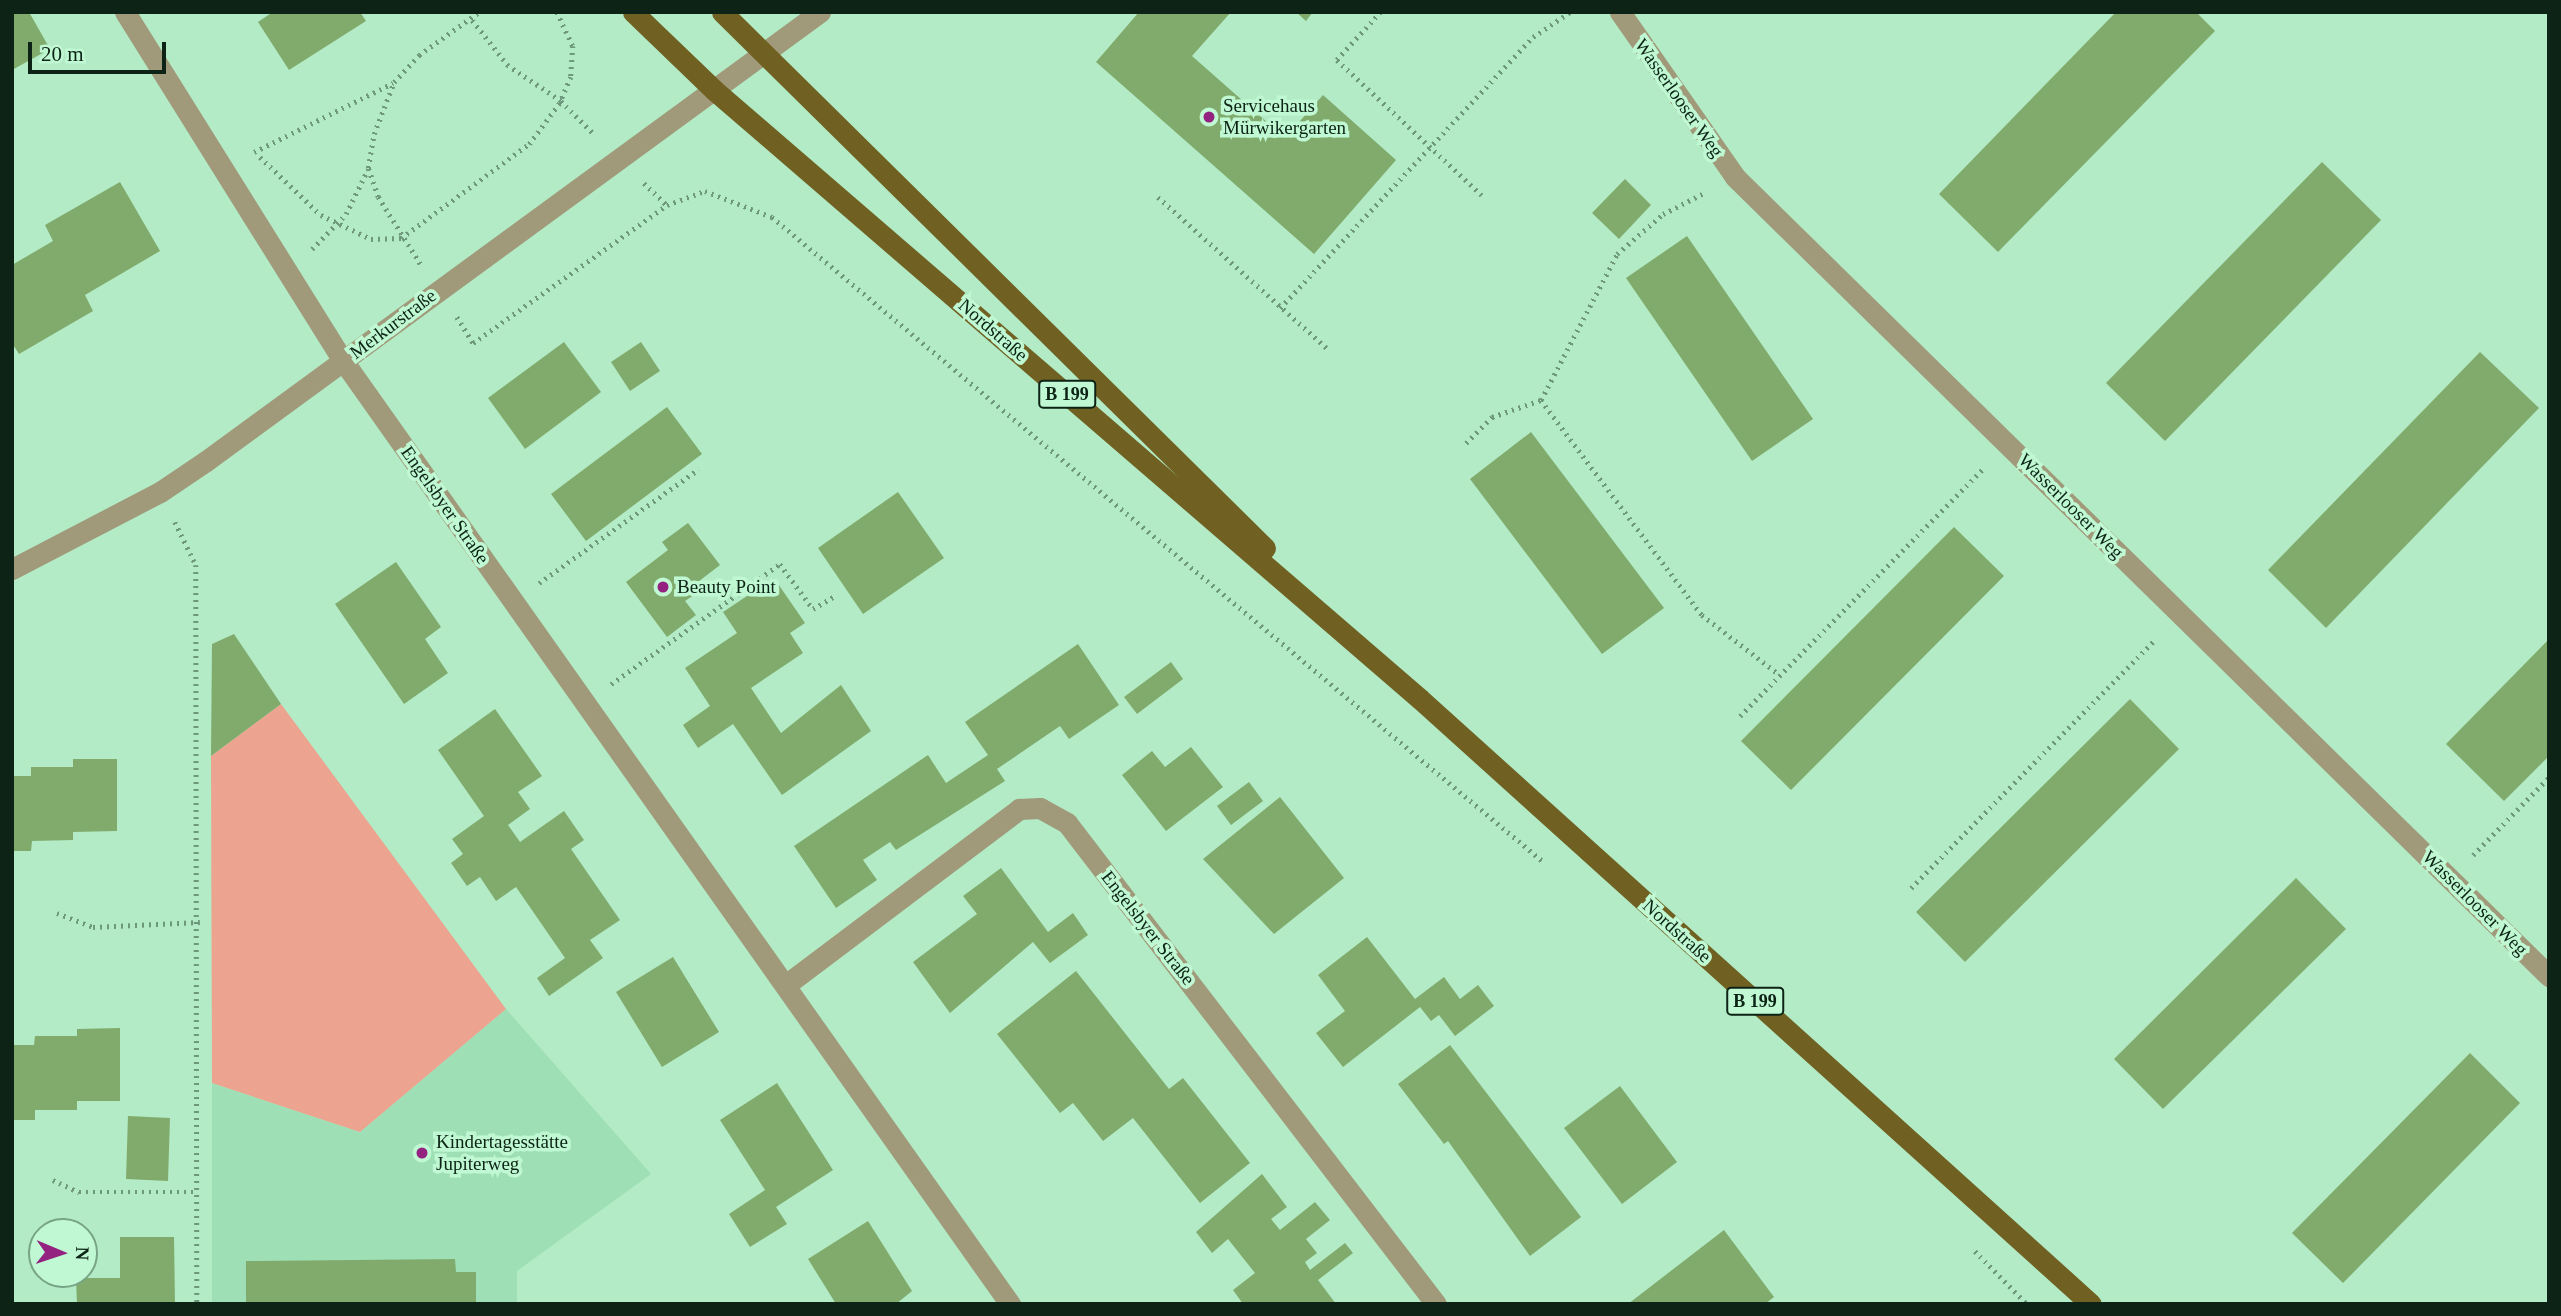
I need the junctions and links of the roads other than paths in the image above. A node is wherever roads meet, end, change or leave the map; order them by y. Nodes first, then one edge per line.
1 (125, 12) edge
2 (633, 12) edge
3 (722, 12) edge
4 (820, 12) edge
5 (1620, 12) edge
6 (761, 58) junction
7 (714, 90) junction
8 (344, 362) junction
9 (12, 569) edge
10 (1420, 699) junction
11 (2549, 976) edge
12 (787, 984) junction
13 (1010, 1304) edge
14 (1436, 1304) edge
15 (2091, 1304) edge

1 - 8 street, Engelsbyer Straße
2 - 7 main road, Nordstraße / B 199
3 - 6 main road, Nordstraße / B 199
4 - 6 street, Merkurstraße
5 - 11 street, Wasserlooser Weg
6 - 7 street, Merkurstraße
6 - 10 main road, Nordstraße / B 199
7 - 8 street, Merkurstraße
7 - 10 main road, Nordstraße / B 199
8 - 9 street, Merkurstraße
8 - 12 street, Engelsbyer Straße
10 - 15 main road, Nordstraße / B 199
12 - 13 street, Engelsbyer Straße
12 - 14 street, Engelsbyer Straße

